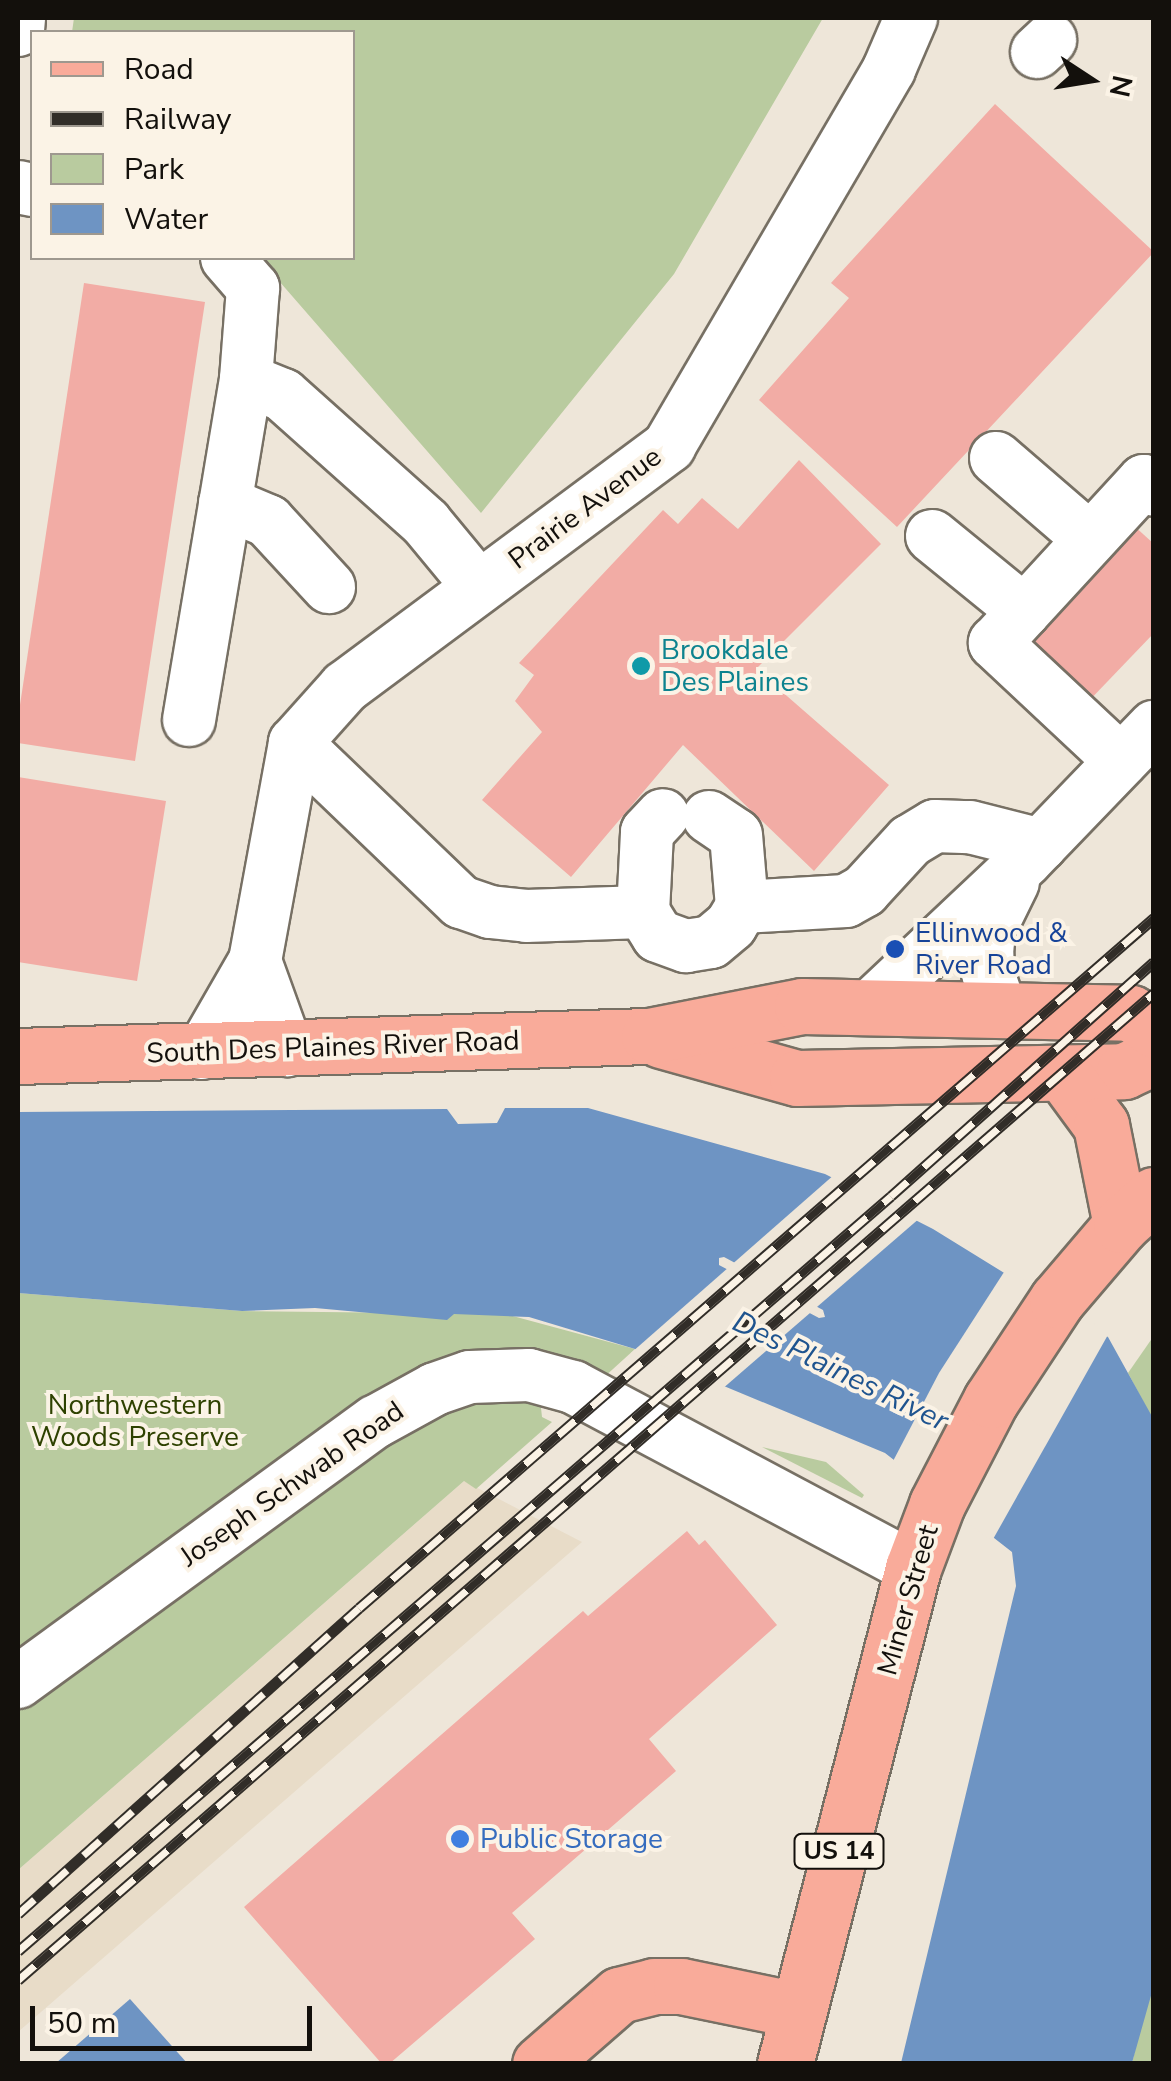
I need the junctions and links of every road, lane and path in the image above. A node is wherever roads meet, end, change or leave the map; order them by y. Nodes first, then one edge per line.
1 (20, 18) edge
2 (911, 18) edge
3 (18, 30) edge
4 (229, 260) edge
5 (246, 380) junction
6 (996, 458) dead end
7 (1154, 490) edge
8 (226, 503) junction
9 (932, 536) dead end
10 (1090, 538) junction
11 (329, 587) dead end
12 (479, 587) junction
13 (1024, 611) junction
14 (189, 720) dead end
15 (295, 743) junction
16 (1138, 744) edge
17 (1034, 852) junction
18 (742, 907) junction
19 (643, 912) junction
20 (255, 962) junction
21 (870, 1007) junction
22 (1001, 1011) junction
23 (1154, 1030) edge
24 (649, 1036) junction
25 (287, 1050) junction
26 (202, 1053) junction
27 (18, 1056) edge
28 (1154, 1057) edge
29 (1062, 1072) junction
30 (1137, 1210) edge
31 (913, 1568) junction
32 (18, 1682) edge
33 (798, 2010) junction
34 (540, 2064) edge
35 (785, 2064) edge

1 - 3 street
2 - 12 street, Prairie Avenue
4 - 5 street
5 - 8 street
5 - 12 street
6 - 10 street
7 - 10 street
8 - 11 street
8 - 14 street
9 - 13 street
10 - 13 street
12 - 15 street, Prairie Avenue
13 - 16 street
15 - 19 street
15 - 20 street
16 - 17 street
17 - 18 street
17 - 21 street
17 - 22 street
18 - 19 street
18 - 19 street
20 - 25 street
20 - 26 street
21 - 22 main road, South Des Plaines River Road
21 - 24 main road, South Des Plaines River Road
22 - 23 main road, South Des Plaines River Road
24 - 25 main road, South Des Plaines River Road
24 - 29 main road, South Des Plaines River Road
25 - 26 main road, South Des Plaines River Road
26 - 27 main road, South Des Plaines River Road
28 - 29 main road, South Des Plaines River Road
29 - 30 main road
30 - 31 main road, Miner Street / US 14
31 - 32 street, Joseph Schwab Road
31 - 33 main road, Miner Street / US 14
33 - 34 main road
33 - 35 main road, Miner Street / US 14

